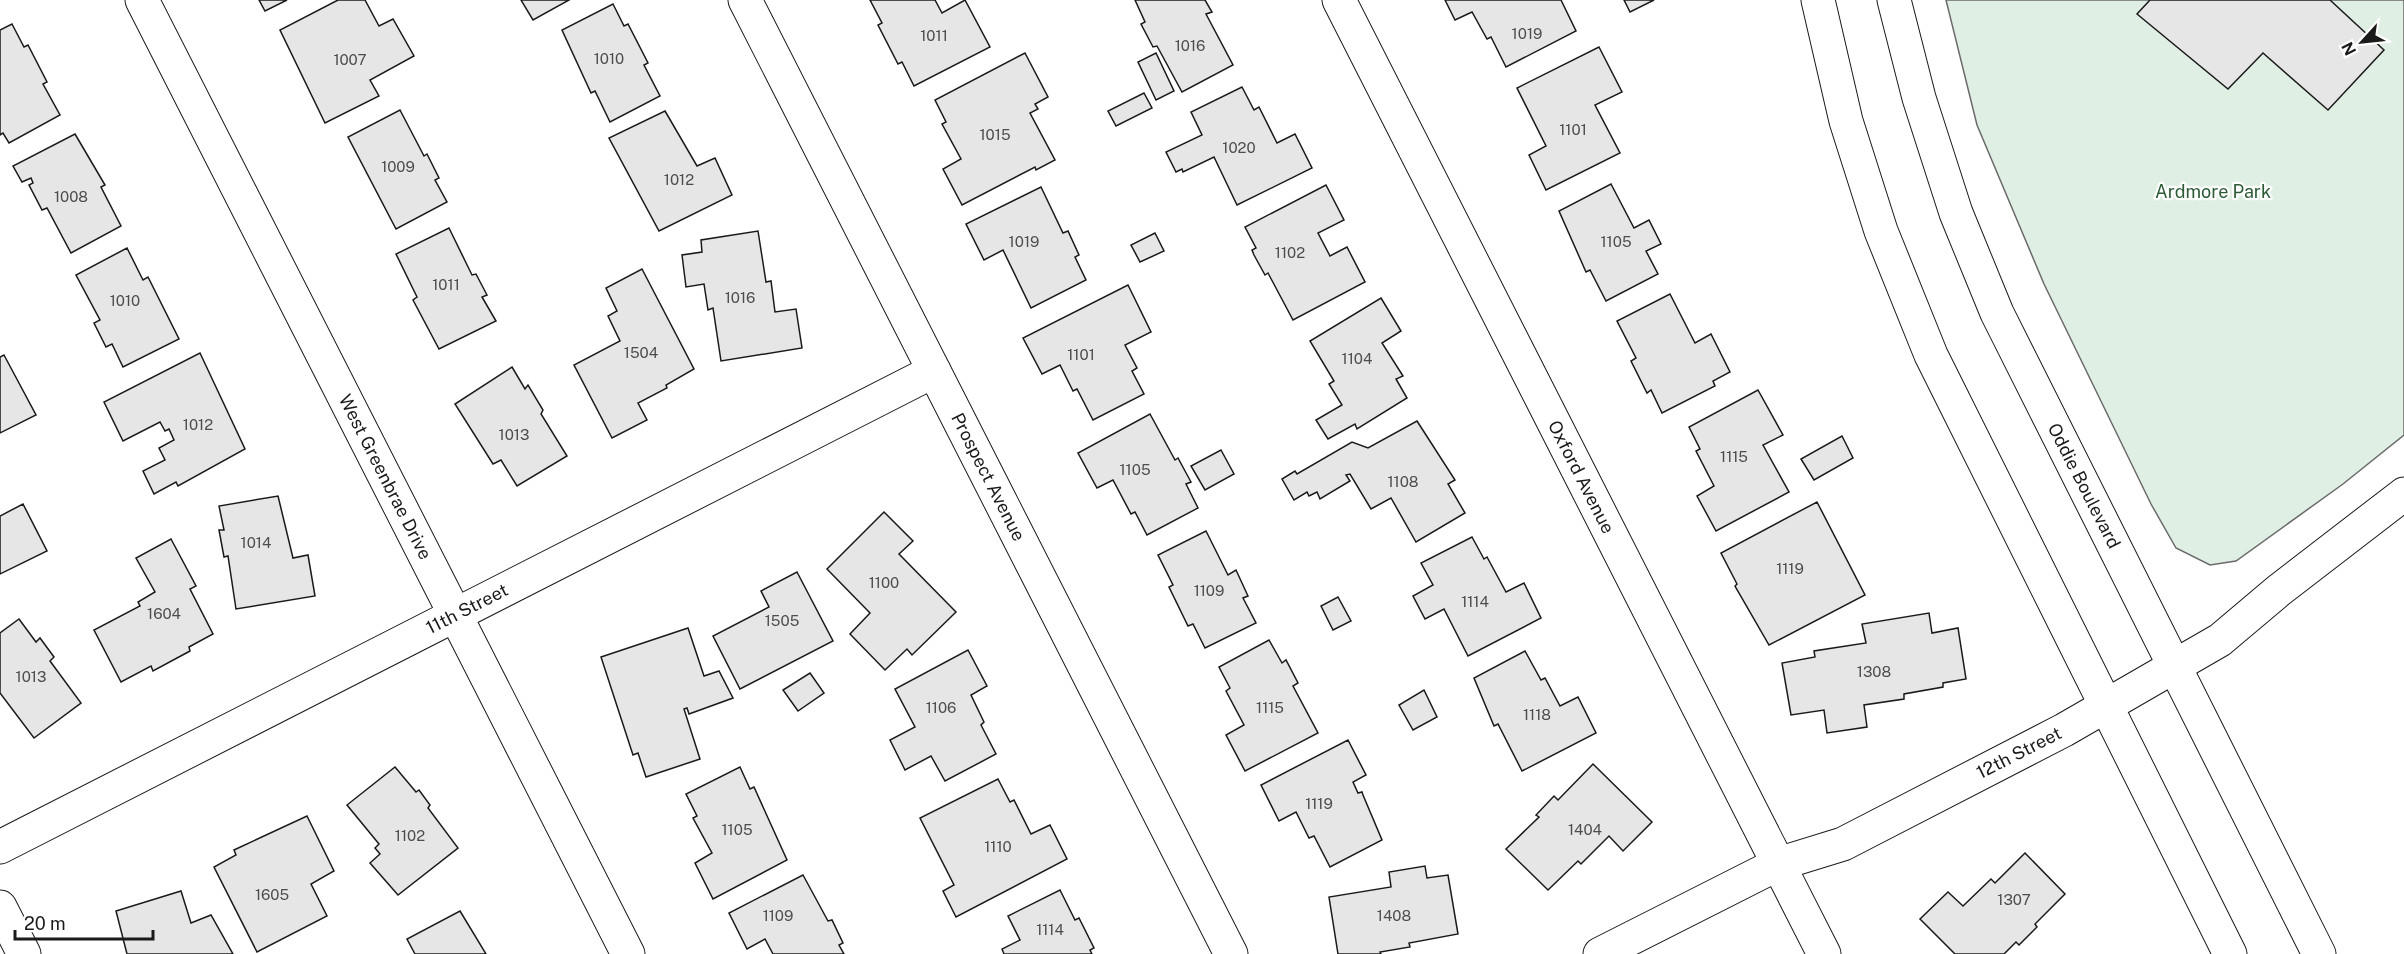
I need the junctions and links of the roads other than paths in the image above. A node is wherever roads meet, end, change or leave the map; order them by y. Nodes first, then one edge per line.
1 (142, 0) edge
2 (746, 0) edge
3 (1339, 0) edge
4 (1818, 0) edge
5 (1894, 0) edge
6 (934, 371) junction
7 (2404, 494) edge
8 (455, 615) junction
9 (2175, 666) junction
10 (2105, 706) junction
11 (0, 848) edge
12 (1778, 864) junction
13 (0, 907) edge
14 (24, 954) edge
15 (628, 954) edge
16 (1231, 954) edge
17 (1600, 954) edge
18 (1824, 954) edge
19 (2230, 954) edge
20 (2319, 954) edge

1 - 8 street, West Greenbrae Drive
2 - 6 street, Prospect Avenue
3 - 12 street, Oxford Avenue
4 - 10 street
5 - 9 street, Oddie Boulevard
6 - 8 street, 11th Street
6 - 16 street, Prospect Avenue
7 - 9 street, 12th Street
8 - 11 street, 11th Street
8 - 15 street, West Greenbrae Drive
9 - 10 street, 12th Street
9 - 20 street, Oddie Boulevard
10 - 12 street, 12th Street
10 - 19 street
12 - 17 street, 12th Street
12 - 18 street, Oxford Avenue
13 - 14 street

